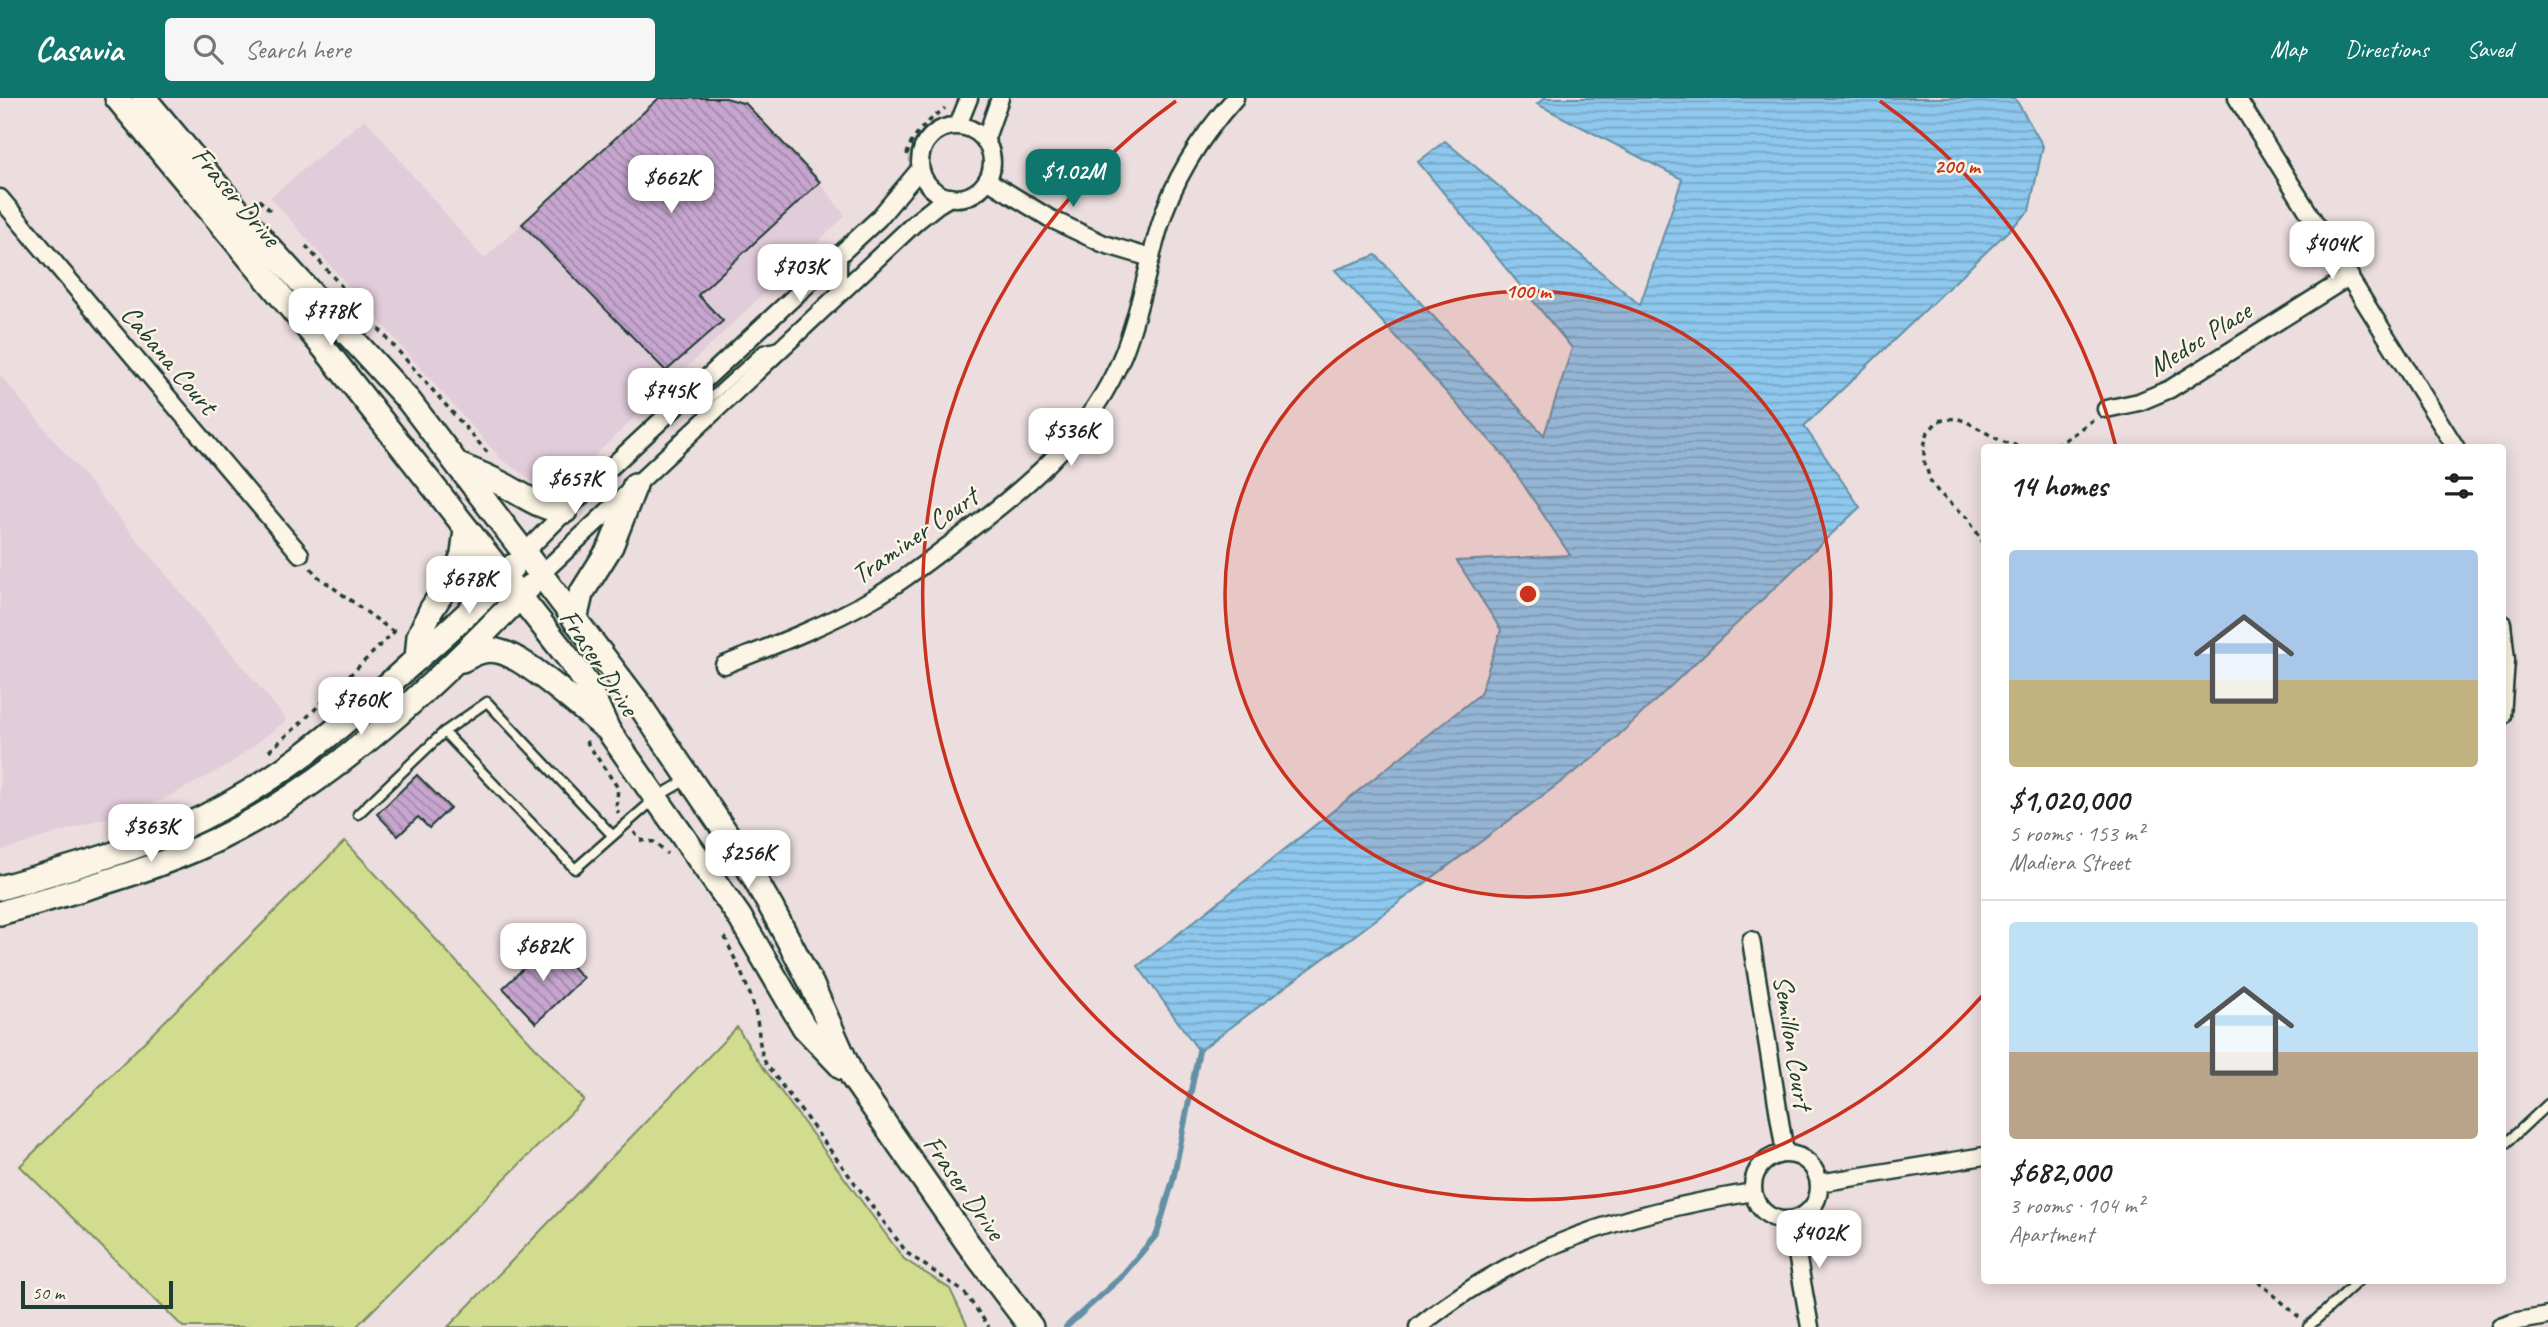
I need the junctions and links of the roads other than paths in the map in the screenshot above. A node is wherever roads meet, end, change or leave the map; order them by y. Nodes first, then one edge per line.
1 (117, 98) edge
2 (144, 98) edge
3 (969, 98) edge
4 (1000, 98) edge
5 (1235, 98) edge
6 (2238, 98) edge
7 (958, 125) junction
8 (985, 141) junction
9 (920, 169) junction
10 (987, 180) junction
11 (0, 198) edge
12 (950, 198) junction
13 (842, 253) junction
14 (1151, 258) junction
15 (2350, 276) junction
16 (842, 290) junction
17 (782, 345) junction
18 (681, 403) junction
19 (2106, 409) road end
20 (2454, 444) edge
21 (458, 465) junction
22 (635, 485) junction
23 (565, 511) junction
24 (466, 530) junction
25 (524, 553) junction
26 (300, 554) road end
27 (540, 575) junction
28 (503, 577) junction
29 (520, 597) junction
30 (575, 620) junction
31 (417, 659) junction
32 (724, 665) dead end
33 (449, 666) junction
34 (608, 730) junction
35 (444, 732) junction
36 (691, 778) junction
37 (657, 797) junction
38 (358, 814) dead end
39 (612, 835) junction
40 (0, 888) edge
41 (0, 913) edge
42 (1751, 940) dead end
43 (853, 1078) junction
44 (2548, 1104) edge
45 (2506, 1142) edge
46 (1784, 1153) junction
47 (1981, 1156) edge
48 (1819, 1183) junction
49 (1753, 1192) junction
50 (1791, 1220) junction
51 (2355, 1284) edge
52 (2548, 1316) edge
53 (1031, 1327) edge
54 (1418, 1327) edge
55 (1810, 1327) edge
56 (2309, 1327) edge
57 (2500, 1327) edge

1 - 24 street, Fraser Drive
2 - 21 street, Fraser Drive
3 - 7 street
4 - 8 street
5 - 14 street, Traminer Court
6 - 15 street
7 - 8 street
7 - 9 street
8 - 10 street
9 - 12 street
9 - 13 street
10 - 12 street
10 - 14 street
11 - 26 street, Cabana Court
12 - 16 street
13 - 16 lane
13 - 18 street
14 - 32 street, Traminer Court
15 - 19 street, Medoc Place
15 - 20 street
16 - 17 street
17 - 18 lane
17 - 22 street
18 - 23 street
21 - 23 street
21 - 25 street, Fraser Drive
22 - 27 street
22 - 30 street
23 - 25 street
24 - 28 street, Fraser Drive
24 - 31 street
25 - 27 street, Fraser Drive
25 - 28 street
27 - 29 street
27 - 30 street, Fraser Drive
28 - 29 street, Fraser Drive
28 - 31 street
29 - 33 street
29 - 34 street, Fraser Drive
30 - 36 street, Fraser Drive
31 - 40 street
33 - 34 street
33 - 41 street
34 - 37 street, Fraser Drive
35 - 38 lane
35 - 39 lane
35 - 39 lane
36 - 37 lane
36 - 43 street, Fraser Drive
37 - 39 lane
37 - 43 street, Fraser Drive
42 - 46 street, Semillon Court
43 - 53 street, Fraser Drive
44 - 45 lane
46 - 48 street
46 - 49 street
47 - 48 street
48 - 50 street
49 - 50 street
49 - 54 street
50 - 55 street
51 - 56 lane
52 - 57 street

